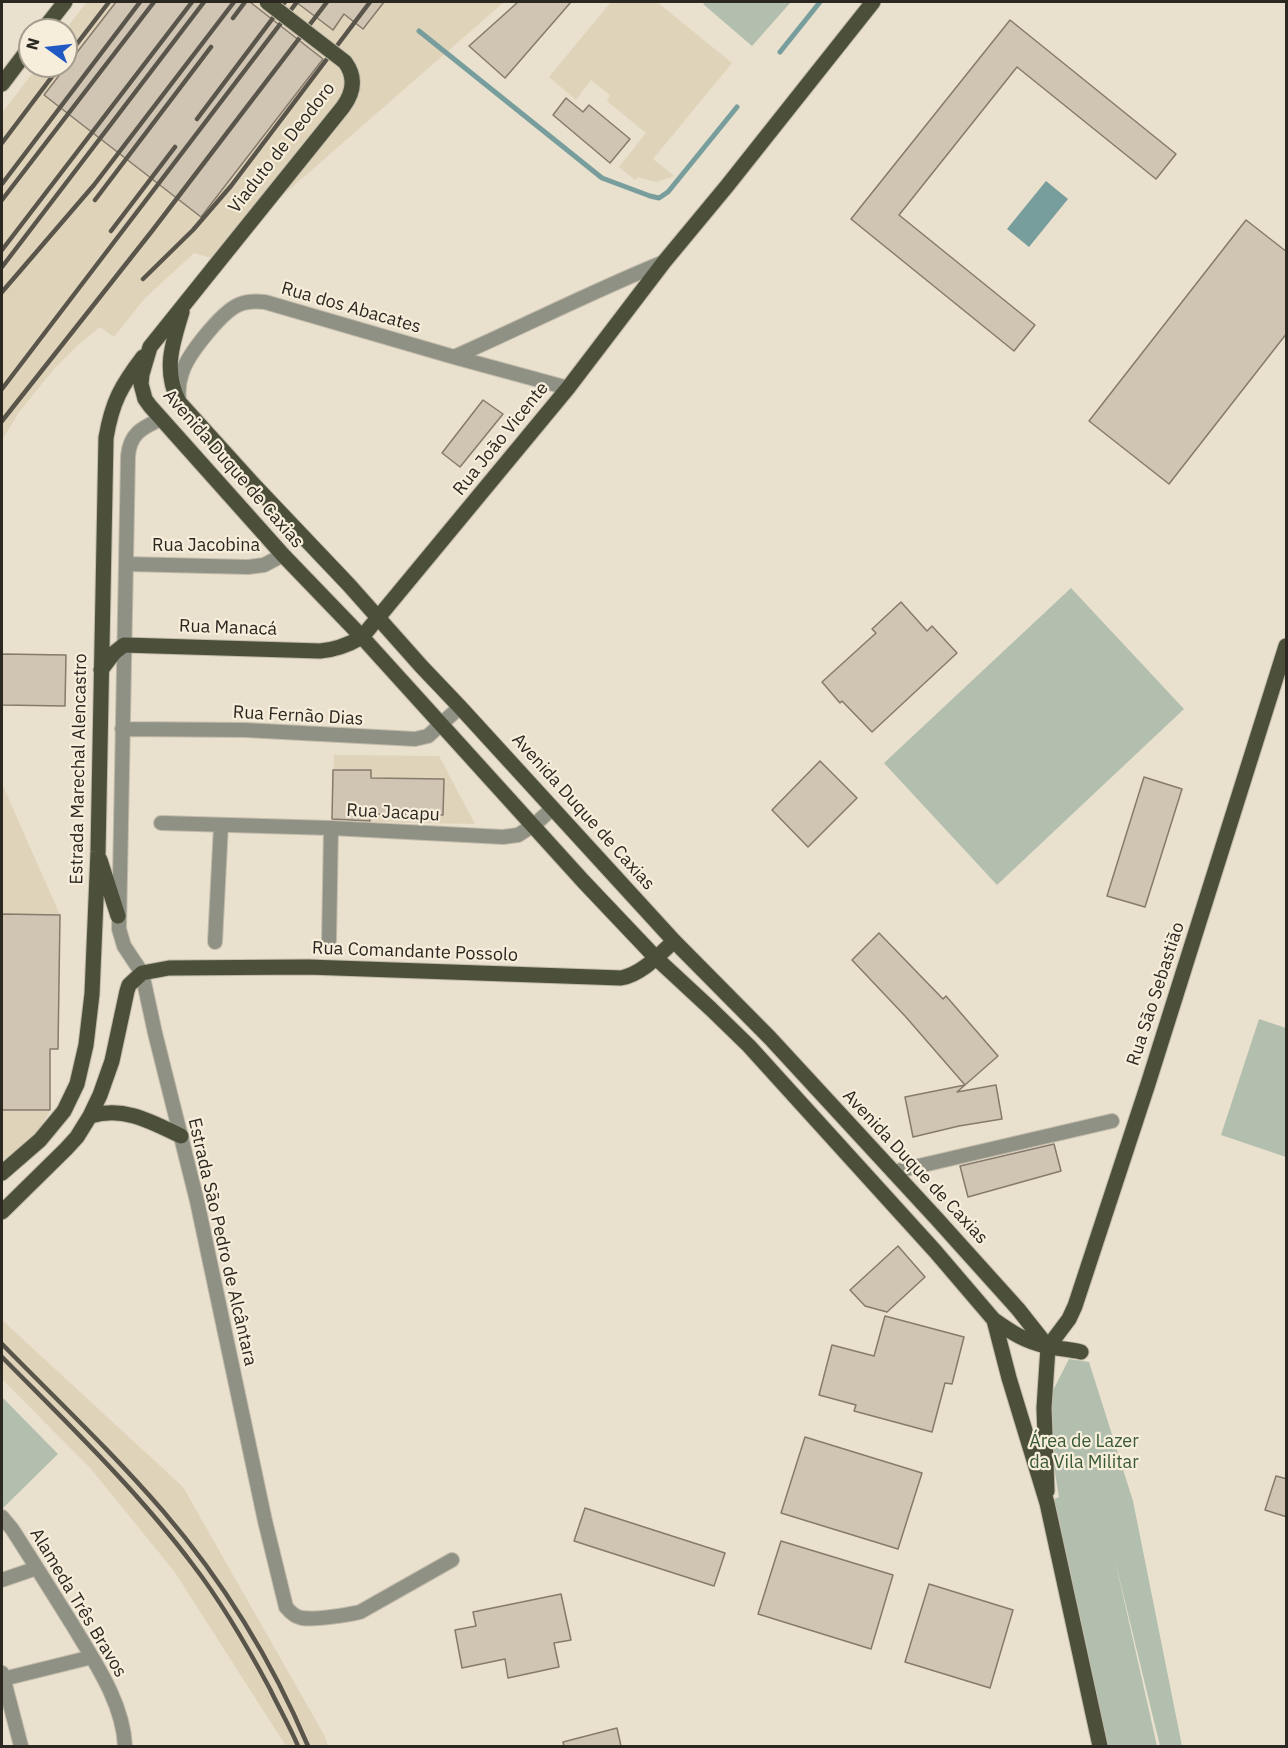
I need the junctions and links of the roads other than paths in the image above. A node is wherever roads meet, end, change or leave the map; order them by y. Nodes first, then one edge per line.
1 (65, 2) edge
2 (267, 2) edge
3 (873, 2) edge
4 (52, 18) edge
5 (18, 63) edge
6 (2, 84) edge
7 (664, 261) junction
8 (185, 302) junction
9 (150, 347) junction
10 (454, 357) junction
11 (568, 388) junction
12 (179, 402) junction
13 (161, 419) junction
14 (283, 555) junction
15 (126, 564) junction
16 (379, 618) junction
17 (362, 637) junction
18 (124, 645) junction
19 (1287, 646) edge
20 (101, 670) junction
21 (460, 707) junction
22 (442, 725) junction
23 (122, 729) junction
24 (553, 808) junction
25 (161, 823) dead end
26 (221, 825) junction
27 (534, 825) junction
28 (331, 828) junction
29 (98, 852) junction
30 (118, 916) junction
31 (329, 941) dead end
32 (674, 941) junction
33 (215, 942) dead end
34 (656, 958) junction
35 (142, 973) junction
36 (90, 1116) junction
37 (1112, 1121) dead end
38 (181, 1136) junction
39 (893, 1172) junction
40 (2, 1173) edge
41 (2, 1212) edge
42 (994, 1320) junction
43 (1048, 1347) junction
44 (1081, 1352) dead end
45 (1047, 1503) junction
46 (2, 1517) edge
47 (452, 1560) dead end
48 (37, 1568) junction
49 (2, 1580) edge
50 (92, 1657) junction
51 (2, 1676) edge
52 (21, 1746) edge
53 (125, 1746) edge
54 (1100, 1746) edge

1 - 4 main road
2 - 8 main road, Viaduto de Deodoro, bridge
3 - 7 main road, Rua João Vicente
5 - 6 main road
7 - 10 street, Rua João Vicente
7 - 11 main road, Rua João Vicente
8 - 9 main road, Avenida Duque de Caxias
8 - 12 main road, Avenida Duque de Caxias
9 - 13 main road, Avenida Duque de Caxias
9 - 20 main road, Estrada Marechal Alencastro
10 - 11 street, Rua dos Abacates
10 - 12 street, Rua dos Abacates
11 - 16 main road, Rua João Vicente
12 - 16 main road, Avenida Duque de Caxias
13 - 14 main road, Avenida Duque de Caxias
13 - 15 street
14 - 15 street, Rua Jacobina
14 - 17 main road, Avenida Duque de Caxias
15 - 18 street
16 - 17 main road, Rua João Vicente
16 - 21 main road, Avenida Duque de Caxias
17 - 18 main road, Rua Manacá
17 - 22 main road, Avenida Duque de Caxias
18 - 20 main road
18 - 23 street
19 - 43 main road, Rua São Sebastião
20 - 29 main road, Estrada Marechal Alencastro
21 - 22 street, Rua Fernão Dias
21 - 24 main road, Avenida Duque de Caxias
22 - 23 street, Rua Fernão Dias
22 - 27 main road, Avenida Duque de Caxias
23 - 30 street
24 - 27 street, Rua Jacapu
24 - 32 main road, Avenida Duque de Caxias
25 - 26 street, Rua Jacapu
26 - 28 street, Rua Jacapu
26 - 33 street
27 - 28 street, Rua Jacapu
27 - 34 main road, Avenida Duque de Caxias
28 - 31 street
29 - 30 main road
29 - 40 main road, Estrada Marechal Alencastro
30 - 35 street
32 - 34 main road, Rua Comandante Possolo
32 - 39 main road, Avenida Duque de Caxias
34 - 35 main road, Rua Comandante Possolo
34 - 42 main road, Avenida Duque de Caxias
35 - 36 main road
35 - 38 street, Estrada São Pedro de Alcântara
36 - 38 main road
36 - 41 main road
37 - 39 street
38 - 47 street, Estrada São Pedro de Alcântara
39 - 43 main road, Avenida Duque de Caxias
42 - 43 main road
42 - 45 main road, Avenida Duque de Caxias
43 - 44 main road
43 - 45 main road, Avenida Duque de Caxias
45 - 54 main road, Avenida Duque de Caxias
46 - 48 street, Alameda Três Bravos
48 - 49 street
48 - 50 street, Alameda Três Bravos
50 - 51 street
50 - 53 street, Alameda Três Bravos
51 - 52 street

